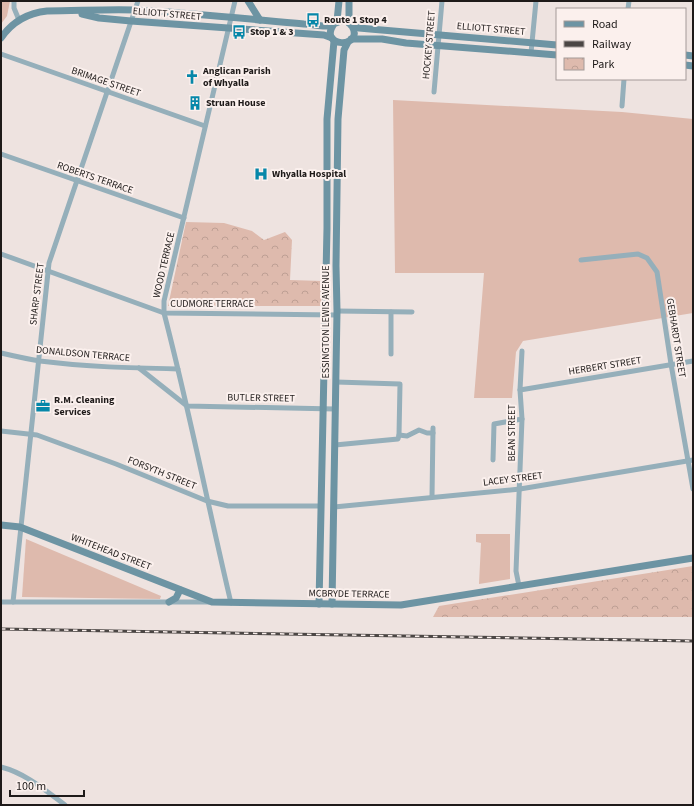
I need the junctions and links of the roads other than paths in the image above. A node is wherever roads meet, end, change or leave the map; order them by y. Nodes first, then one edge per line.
1 (14, 1) edge
2 (138, 1) edge
3 (235, 1) edge
4 (248, 1) edge
5 (339, 1) edge
6 (349, 1) edge
7 (442, 1) edge
8 (536, 1) edge
9 (134, 10) junction
10 (72, 11) junction
11 (230, 16) junction
12 (19, 20) junction
13 (260, 20) junction
14 (131, 21) junction
15 (335, 23) junction
16 (350, 24) junction
17 (228, 29) junction
18 (439, 34) junction
19 (1, 38) edge
20 (333, 39) junction
21 (350, 41) junction
22 (532, 43) junction
23 (438, 45) junction
24 (556, 45) edge
25 (531, 53) junction
26 (1, 54) edge
27 (556, 55) edge
28 (624, 80) edge
29 (434, 92) dead end
30 (108, 93) junction
31 (622, 106) dead end
32 (205, 126) junction
33 (1, 154) edge
34 (77, 181) junction
35 (184, 218) junction
36 (1, 254) edge
37 (581, 260) dead end
38 (48, 271) junction
39 (391, 312) junction
40 (412, 312) dead end
41 (164, 313) junction
42 (337, 313) junction
43 (325, 314) junction
44 (522, 351) dead end
45 (1, 353) edge
46 (391, 354) dead end
47 (38, 361) junction
48 (693, 361) edge
49 (671, 364) junction
50 (139, 368) junction
51 (178, 369) junction
52 (336, 382) junction
53 (520, 390) junction
54 (187, 406) junction
55 (322, 408) junction
56 (335, 409) junction
57 (522, 419) junction
58 (1, 431) edge
59 (31, 434) junction
60 (399, 435) junction
61 (335, 445) junction
62 (493, 460) dead end
63 (690, 461) edge
64 (520, 488) junction
65 (693, 490) edge
66 (432, 497) junction
67 (207, 501) junction
68 (321, 506) junction
69 (334, 507) junction
70 (1, 525) edge
71 (20, 527) junction
72 (693, 558) edge
73 (519, 586) junction
74 (180, 590) junction
75 (1, 602) edge
76 (13, 602) junction
77 (169, 602) junction
78 (212, 602) junction
79 (231, 603) junction
80 (319, 604) junction
81 (332, 604) junction
82 (1, 767) edge
83 (65, 805) edge

1 - 12 street
2 - 9 street, SHARP STREET
3 - 11 street, WOOD TERRACE
4 - 13 main road
5 - 15 main road
6 - 16 main road
7 - 18 street, HOCKEY STREET
8 - 22 street
9 - 10 main road, ELLIOTT STREET
9 - 11 main road, ELLIOTT STREET
9 - 14 street, SHARP STREET
10 - 12 main road
10 - 14 main road, ELLIOTT STREET
11 - 13 main road, ELLIOTT STREET
11 - 17 street, WOOD TERRACE
12 - 19 main road
13 - 15 main road, ELLIOTT STREET
14 - 17 main road, ELLIOTT STREET
14 - 30 street, SHARP STREET
15 - 16 main road
15 - 20 main road
16 - 18 main road, ELLIOTT STREET
16 - 21 main road
17 - 20 main road, ELLIOTT STREET
17 - 32 street, WOOD TERRACE
18 - 22 main road, ELLIOTT STREET
18 - 23 street, HOCKEY STREET
20 - 21 main road
20 - 43 main road, ESSINGTON LEWIS AVENUE
21 - 23 main road, ELLIOTT STREET
21 - 42 main road, ESSINGTON LEWIS AVENUE
22 - 24 main road, ELLIOTT STREET
22 - 25 street
23 - 25 main road, ELLIOTT STREET
23 - 29 street, HOCKEY STREET
25 - 27 main road, ELLIOTT STREET
26 - 30 street, BRIMAGE STREET
28 - 31 street
30 - 32 street, BRIMAGE STREET
30 - 34 street, SHARP STREET
32 - 35 street, WOOD TERRACE
33 - 34 street, ROBERTS TERRACE
34 - 35 street, ROBERTS TERRACE
34 - 38 street, SHARP STREET
35 - 41 street, WOOD TERRACE
36 - 38 street, CUDMORE TERRACE
37 - 49 street, GEBHARDT STREET
38 - 41 street, CUDMORE TERRACE
38 - 47 street, SHARP STREET
39 - 40 street, CUDMORE TERRACE
39 - 42 street, CUDMORE TERRACE
39 - 46 street
41 - 43 street, CUDMORE TERRACE
41 - 51 street, WOOD TERRACE
42 - 43 street, CUDMORE TERRACE
42 - 52 main road, ESSINGTON LEWIS AVENUE
43 - 55 main road, ESSINGTON LEWIS AVENUE
44 - 53 street, BEAN STREET
45 - 47 street, DONALDSON TERRACE
47 - 50 street, DONALDSON TERRACE
47 - 59 street, SHARP STREET
48 - 49 street, HERBERT STREET
49 - 53 street, HERBERT STREET
49 - 63 street, GEBHARDT STREET
50 - 51 street, DONALDSON TERRACE
50 - 54 street, DONALDSON TERRACE
51 - 54 street, WOOD TERRACE
52 - 56 main road, ESSINGTON LEWIS AVENUE
52 - 60 street
53 - 57 street, BEAN STREET
54 - 55 street, BUTLER STREET
54 - 67 street, WOOD TERRACE
55 - 56 street, BUTLER STREET
55 - 68 main road, ESSINGTON LEWIS AVENUE
56 - 61 main road, ESSINGTON LEWIS AVENUE
57 - 62 street
57 - 64 street, BEAN STREET
58 - 59 street, FORSYTH STREET
59 - 67 street, FORSYTH STREET
59 - 71 street, SHARP STREET
60 - 61 street
60 - 66 street
61 - 69 main road, ESSINGTON LEWIS AVENUE
63 - 64 street, LACEY STREET
63 - 65 street, GEBHARDT STREET
64 - 66 street, LACEY STREET
64 - 73 street, BEAN STREET
66 - 69 street, LACEY STREET
67 - 68 street, FORSYTH STREET
67 - 79 street, WOOD TERRACE
68 - 69 main road
68 - 80 main road, ESSINGTON LEWIS AVENUE
69 - 81 main road, ESSINGTON LEWIS AVENUE
70 - 71 main road, WHITEHEAD STREET
71 - 74 main road, WHITEHEAD STREET
71 - 76 street, SHARP STREET
72 - 73 main road, MCBRYDE TERRACE
73 - 81 main road, MCBRYDE TERRACE
74 - 77 main road
74 - 78 main road, WHITEHEAD STREET
75 - 76 street, MCBRYDE TERRACE
76 - 77 street, MCBRYDE TERRACE
77 - 78 street, MCBRYDE TERRACE
78 - 79 main road, MCBRYDE TERRACE
79 - 80 main road, MCBRYDE TERRACE
80 - 81 main road, MCBRYDE TERRACE
82 - 83 street

